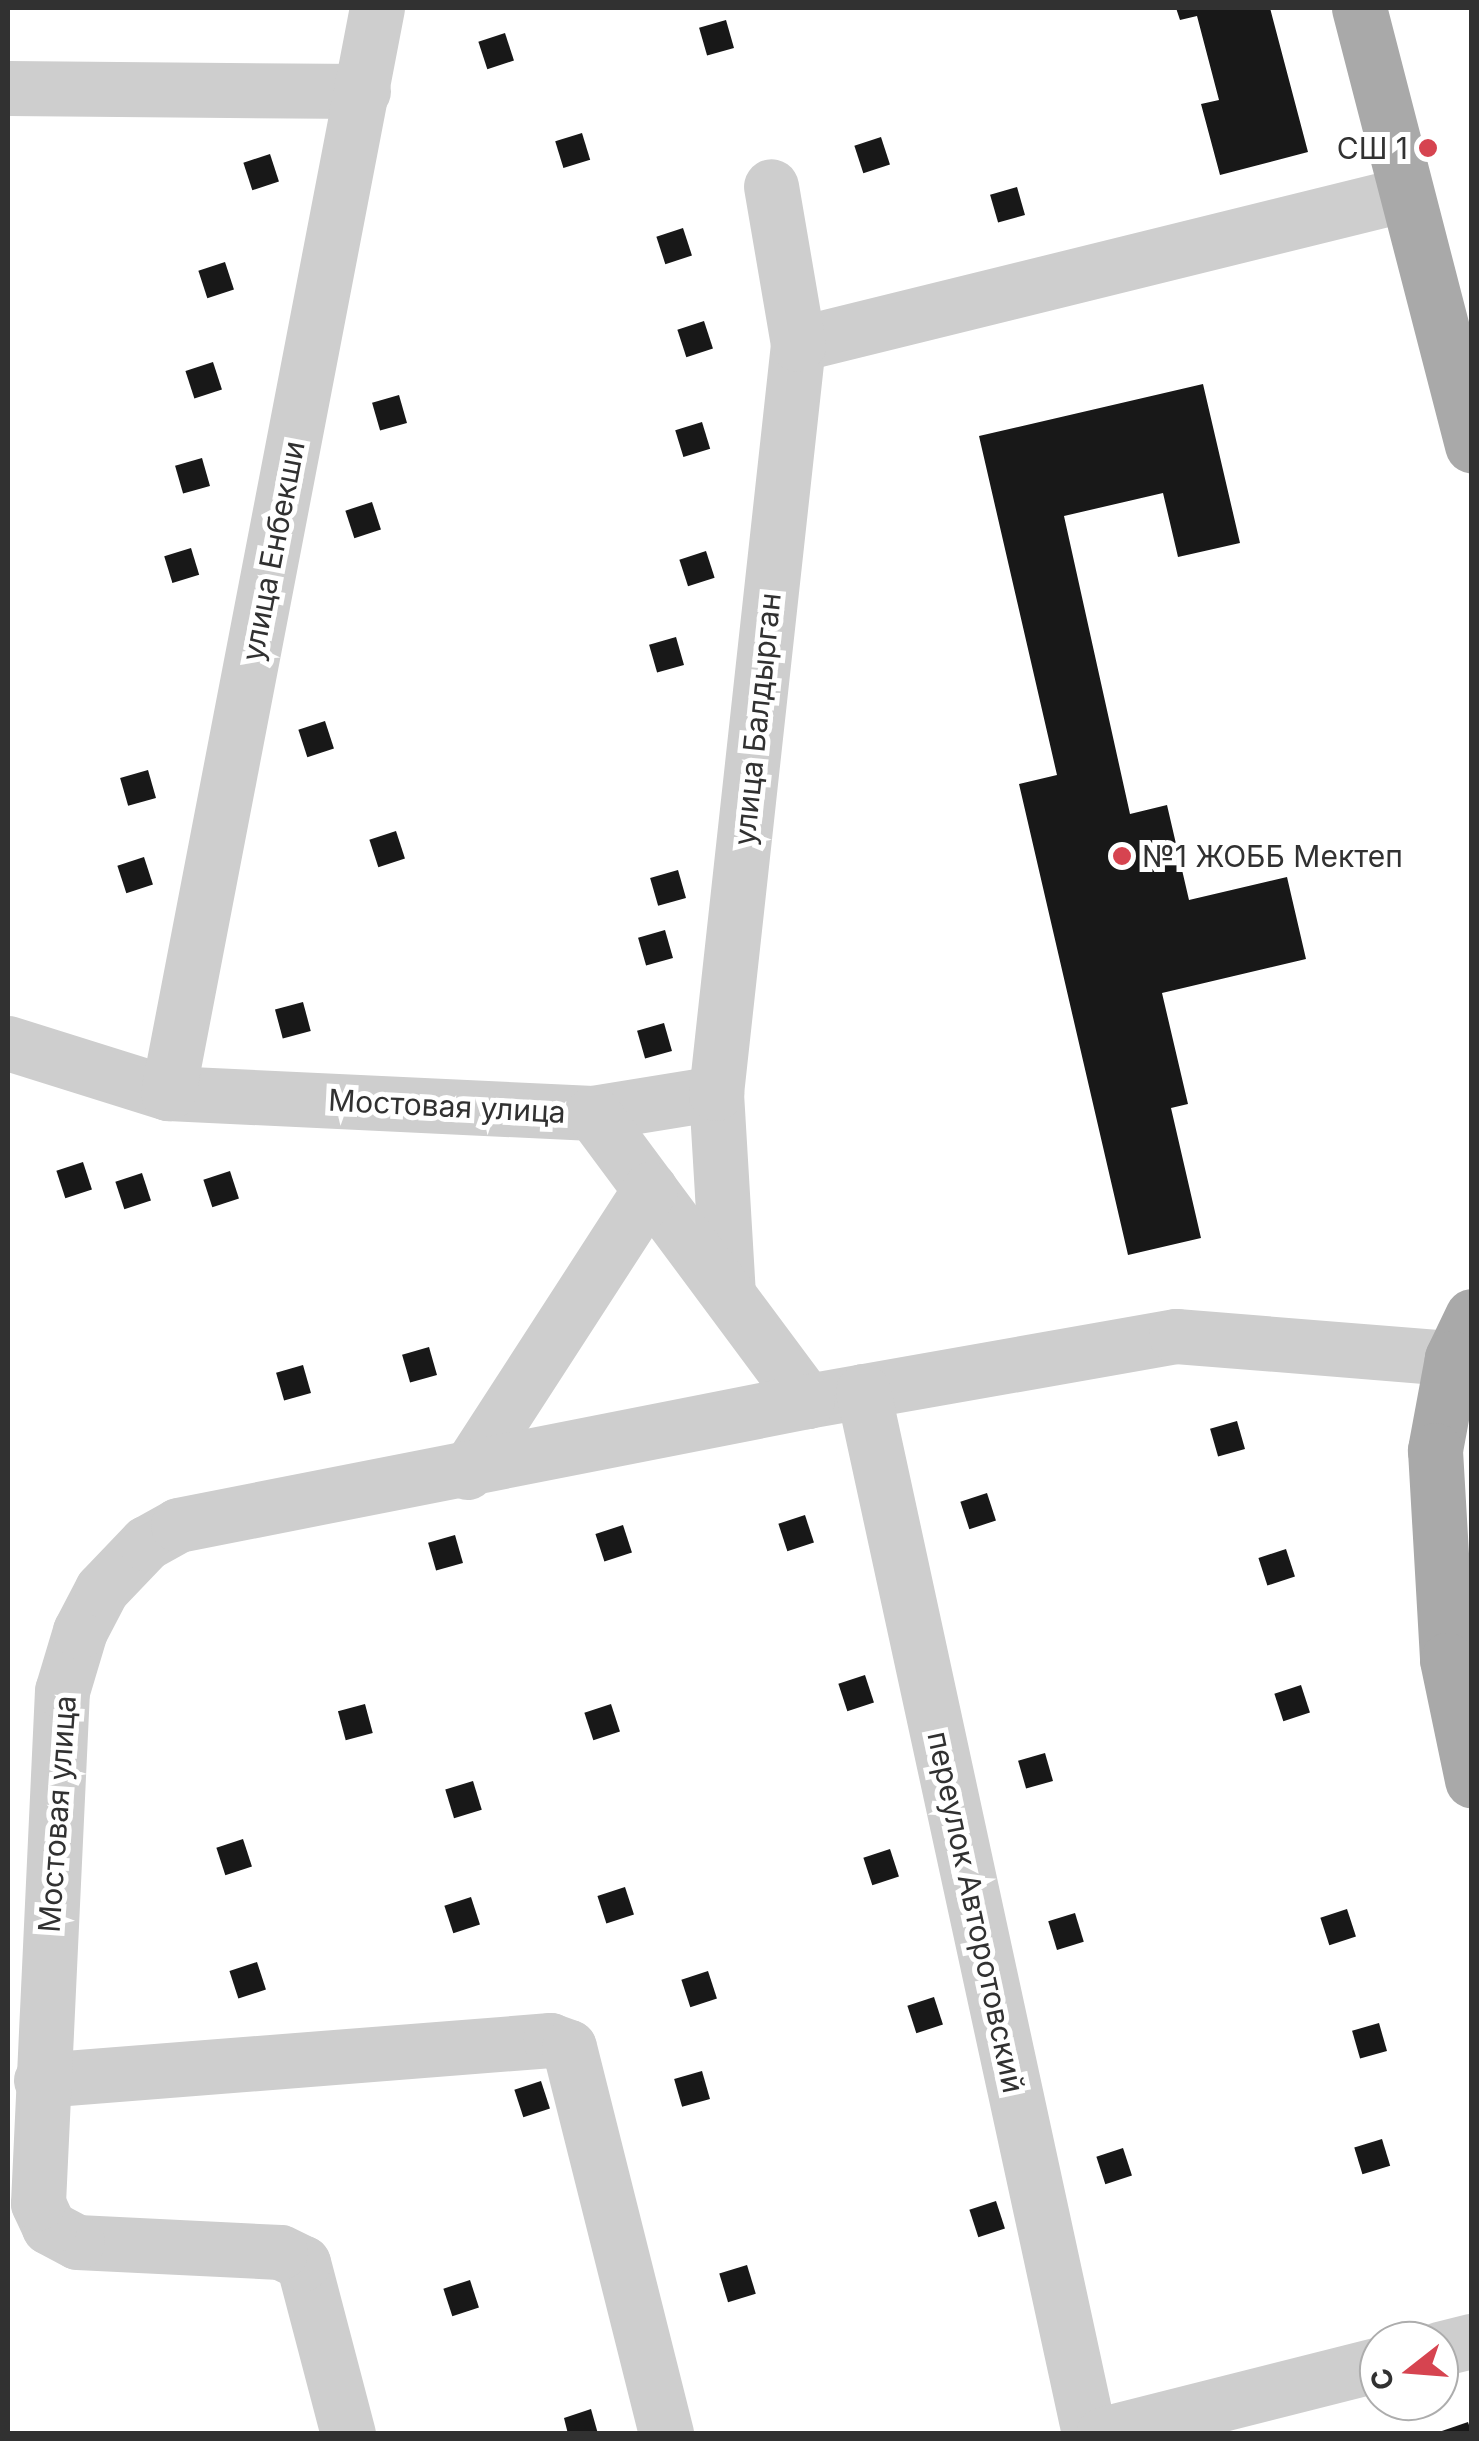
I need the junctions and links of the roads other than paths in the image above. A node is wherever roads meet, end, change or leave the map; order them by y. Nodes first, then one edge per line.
1 (377, 8) edge
2 (1362, 8) edge
3 (8, 88) edge
4 (362, 91) junction
5 (771, 186) dead end
6 (1406, 194) junction
7 (798, 344) junction
8 (1472, 446) edge
9 (8, 1043) edge
10 (168, 1093) junction
11 (716, 1093) junction
12 (594, 1113) junction
13 (650, 1190) junction
14 (728, 1294) junction
15 (1462, 1337) edge
16 (863, 1392) junction
17 (807, 1401) junction
18 (467, 1472) junction
19 (1472, 1780) edge
20 (41, 2080) junction
21 (1359, 2369) edge
22 (348, 2434) edge
23 (666, 2434) edge
24 (1089, 2434) edge
25 (1102, 2434) edge

1 - 4 street, улица Енбекши
2 - 6 main road
3 - 4 street
4 - 10 street, улица Енбекши
5 - 7 street, улица Балдырган
6 - 7 street
6 - 8 main road
7 - 11 street, улица Балдырган
9 - 10 street, Мостовая улица
10 - 12 street, Мостовая улица
11 - 12 street, Мостовая улица
11 - 14 street, улица Балдырган
12 - 13 street
13 - 14 street
13 - 18 street
14 - 17 street
15 - 16 street, Мостовая улица
15 - 19 main road
16 - 17 street, Мостовая улица
16 - 24 street, переулок Авторотовский
17 - 18 street, Мостовая улица
18 - 20 street, Мостовая улица
20 - 22 street, Мостовая улица
20 - 23 street
21 - 25 street

